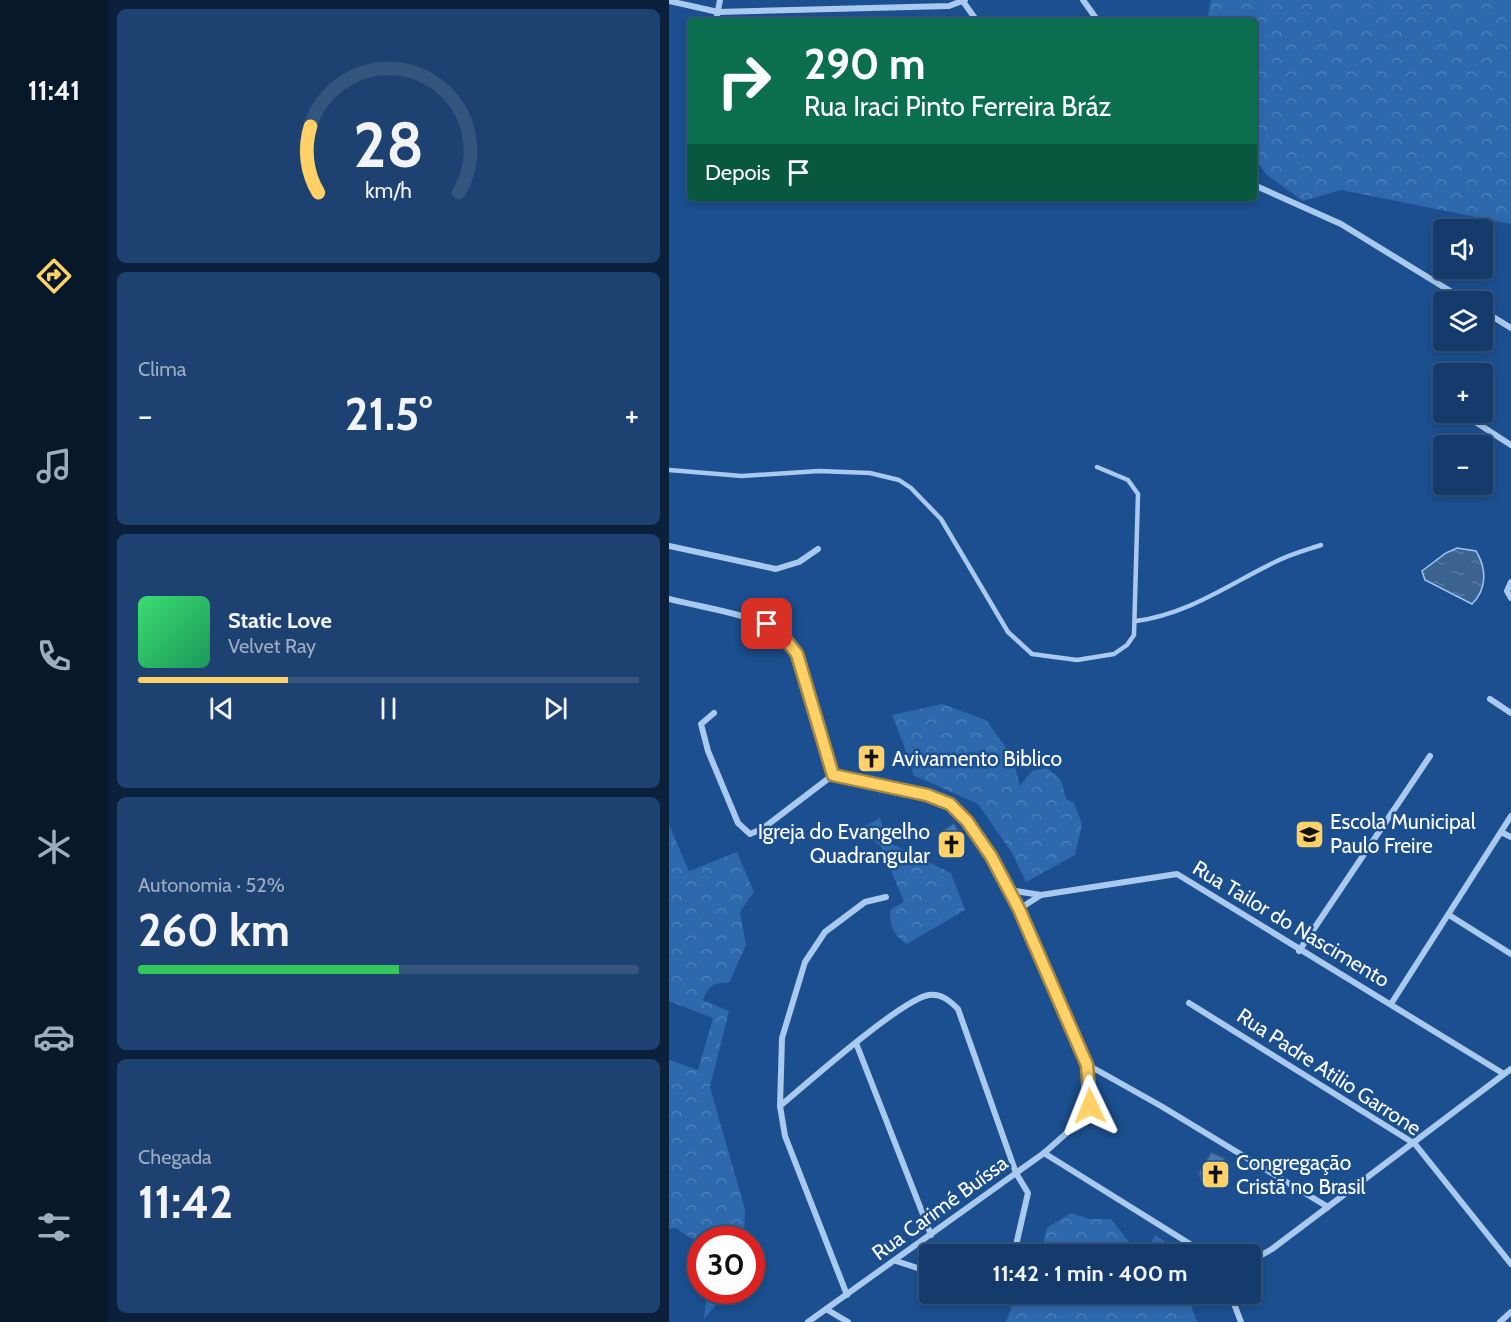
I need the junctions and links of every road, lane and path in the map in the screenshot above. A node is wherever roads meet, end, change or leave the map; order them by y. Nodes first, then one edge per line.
1 (720, 0) edge
2 (963, 0) edge
3 (1083, 0) edge
4 (669, 1) edge
5 (718, 12) junction
6 (717, 18) edge
7 (975, 18) edge
8 (1096, 18) edge
9 (1257, 186) edge
10 (1450, 291) edge
11 (1493, 317) edge
12 (1511, 328) edge
13 (1477, 423) edge
14 (1511, 445) edge
15 (1097, 468) dead end
16 (669, 470) edge
17 (1321, 545) dead end
18 (669, 546) edge
19 (818, 549) dead end
20 (1511, 582) edge
21 (1511, 598) edge
22 (669, 599) edge
23 (1136, 621) junction
24 (1490, 699) dead end
25 (714, 713) dead end
26 (1511, 713) edge
27 (1430, 756) dead end
28 (833, 775) junction
29 (1511, 816) edge
30 (1501, 832) junction
31 (1511, 837) edge
32 (1009, 890) junction
33 (1041, 895) junction
34 (887, 897) dead end
35 (1019, 909) junction
36 (1449, 915) junction
37 (1299, 951) junction
38 (1511, 954) edge
39 (1189, 1003) dead end
40 (1391, 1004) junction
41 (856, 1043) junction
42 (1087, 1065) junction
43 (1511, 1069) edge
44 (1505, 1074) junction
45 (780, 1106) junction
46 (1415, 1143) junction
47 (1044, 1154) junction
48 (1015, 1173) junction
49 (1328, 1207) junction
50 (931, 1235) junction
51 (1016, 1244) edge
52 (1190, 1244) edge
53 (1261, 1255) edge
54 (896, 1261) junction
55 (1511, 1264) edge
56 (919, 1268) edge
57 (847, 1295) junction
58 (1234, 1304) edge
59 (826, 1309) junction
60 (1511, 1312) edge
61 (808, 1322) edge
62 (848, 1322) edge
63 (1241, 1322) edge
64 (1500, 1322) edge

1 - 5 street
2 - 5 street
2 - 7 street
3 - 8 street
4 - 5 street
5 - 6 street
9 - 10 street
11 - 12 street
13 - 14 street
15 - 23 lane
16 - 23 lane
17 - 23 lane
18 - 19 street
20 - 21 street
22 - 28 street
24 - 26 street
25 - 28 street
27 - 37 street
28 - 32 street
29 - 30 street
30 - 31 street
30 - 36 street
32 - 33 street, Rua Tailor do Nascimento
32 - 35 street
33 - 35 street, Rua Tailor do Nascimento
33 - 37 street, Rua Tailor do Nascimento
34 - 45 street
35 - 42 street
36 - 38 street
36 - 40 street
37 - 40 street, Rua Tailor do Nascimento
39 - 46 street, Rua Padre Atilio Garrone
40 - 44 street, Rua Tailor do Nascimento
41 - 45 street
41 - 48 street
41 - 50 street
42 - 47 street, Rua Carimé Buíssa
42 - 49 street
43 - 44 street
44 - 46 street
45 - 57 street
46 - 49 street
46 - 55 street, Rua Padre Atilio Garrone
47 - 48 street, Rua Carimé Buíssa
47 - 52 street
48 - 50 street, Rua Carimé Buíssa
48 - 51 street
49 - 53 street
50 - 54 street, Rua Carimé Buíssa
54 - 56 street
54 - 57 street, Rua Carimé Buíssa
57 - 59 street, Rua Carimé Buíssa
58 - 63 street
59 - 61 street, Rua Carimé Buíssa
59 - 62 street
60 - 64 street

